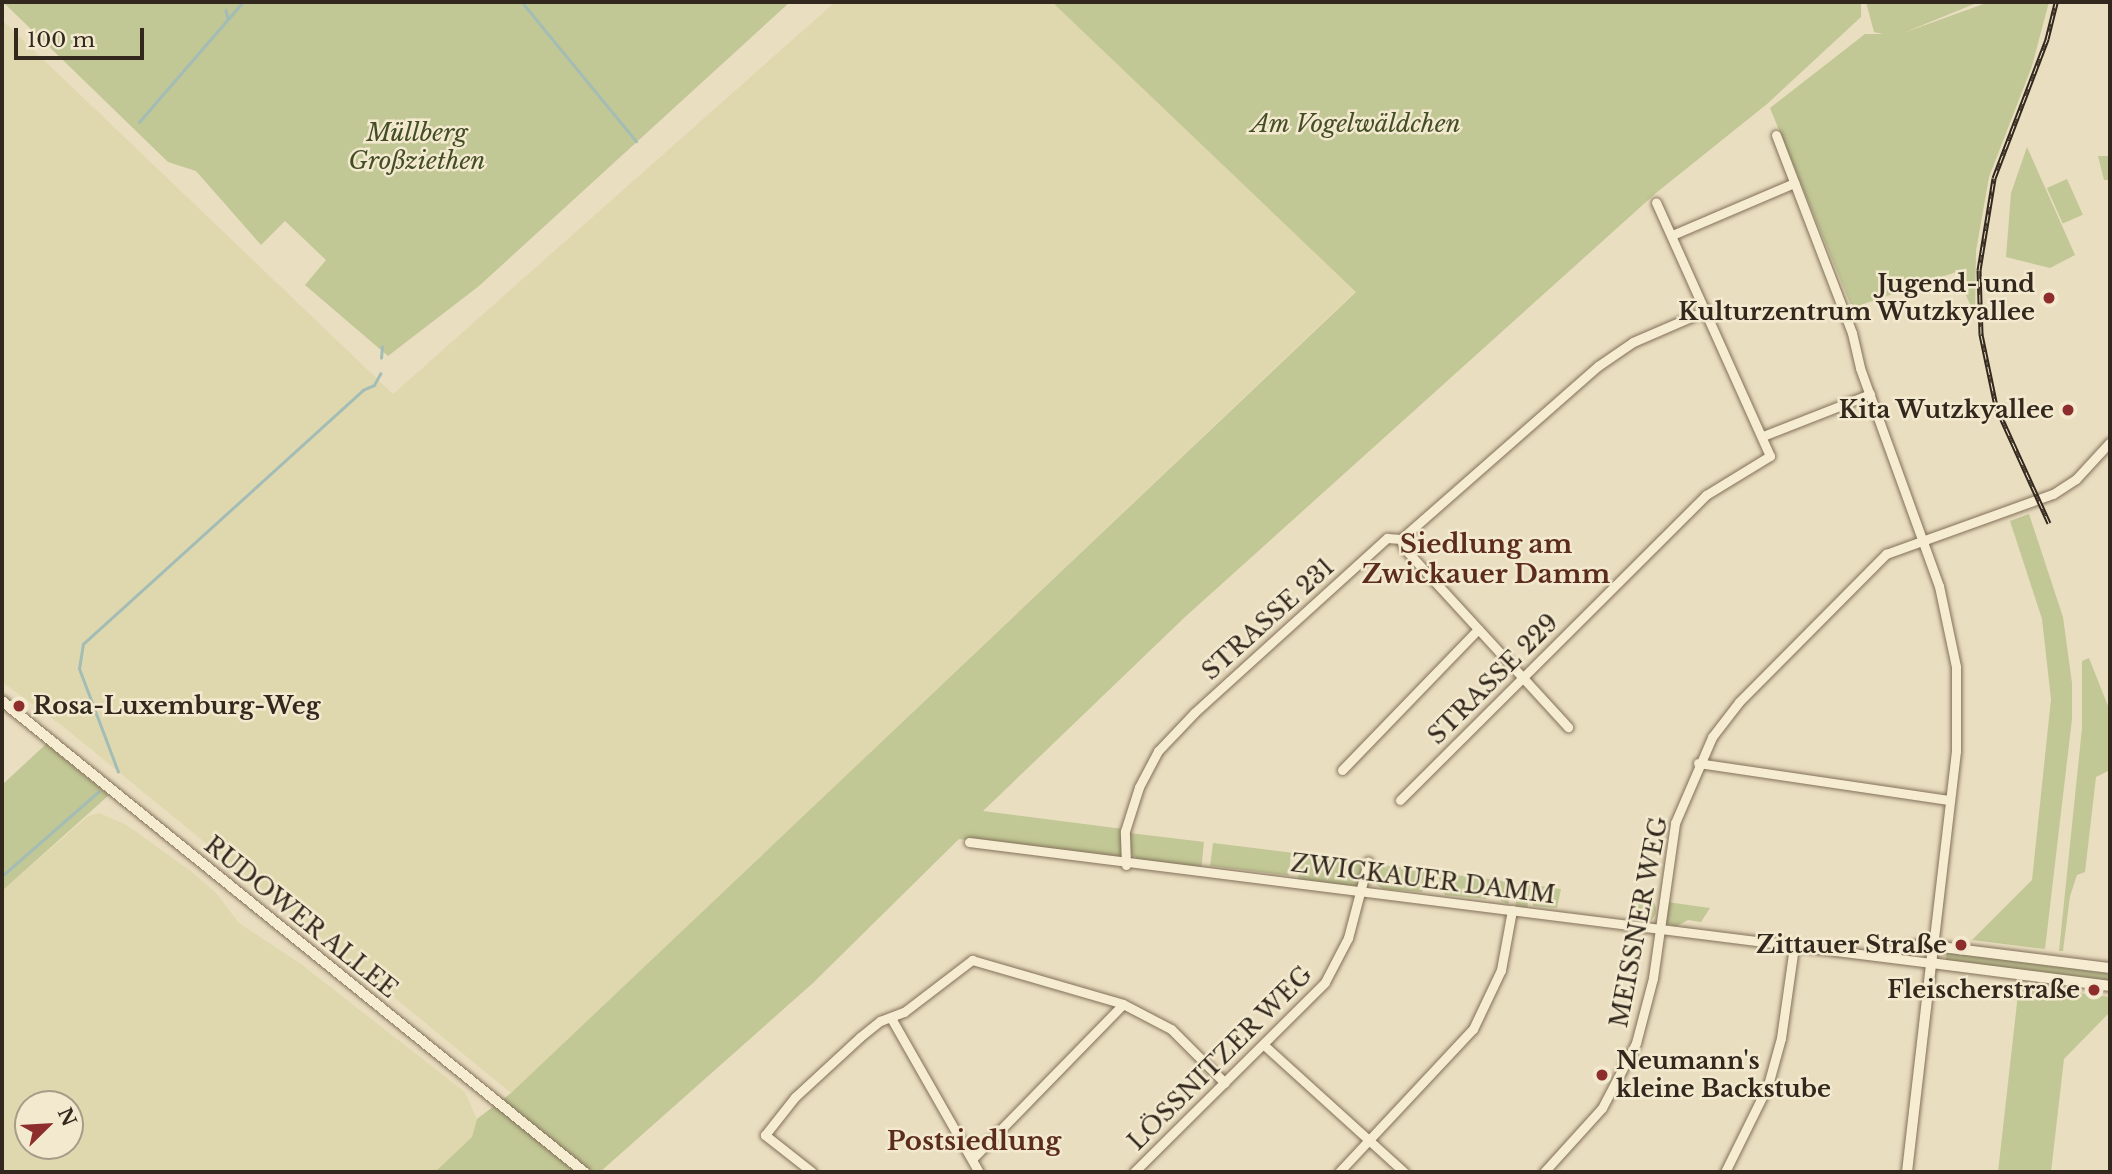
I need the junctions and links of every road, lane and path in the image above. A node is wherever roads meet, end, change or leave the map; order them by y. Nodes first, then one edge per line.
1 (1776, 135) dead end
2 (1794, 183) junction
3 (1656, 202) dead end
4 (1672, 235) junction
5 (1707, 310) junction
6 (1870, 394) junction
7 (1763, 436) junction
8 (2110, 442) edge
9 (1401, 539) junction
10 (1923, 541) junction
11 (1478, 629) junction
12 (1523, 677) junction
13 (2, 701) edge
14 (1567, 727) dead end
15 (1698, 763) junction
16 (1342, 770) dead end
17 (1401, 800) dead end
18 (1949, 800) junction
19 (969, 842) dead end
20 (1368, 862) dead end
21 (1126, 864) junction
22 (1362, 892) junction
23 (1512, 910) junction
24 (1658, 929) junction
25 (1933, 946) junction
26 (1794, 947) junction
27 (1871, 956) junction
28 (1931, 963) junction
29 (2110, 968) edge
30 (2110, 986) edge
31 (1123, 1004) junction
32 (891, 1018) junction
33 (1264, 1045) junction
34 (1225, 1083) junction
35 (1369, 1142) junction
36 (971, 1159) junction
37 (584, 1172) edge
38 (812, 1172) edge
39 (979, 1172) edge
40 (1135, 1172) edge
41 (1339, 1172) edge
42 (1404, 1172) edge
43 (1544, 1172) edge
44 (1725, 1172) edge
45 (1908, 1172) edge

1 - 2 street
2 - 4 street
2 - 6 street
3 - 4 street
4 - 5 street
5 - 7 street
5 - 9 street, STRASSE 231
6 - 7 street
6 - 10 street
7 - 12 street, STRASSE 229
8 - 10 street, MEISSNER WEG
9 - 11 street
9 - 21 street, STRASSE 231
10 - 15 street, MEISSNER WEG
10 - 18 street
11 - 12 street
11 - 16 street
12 - 14 street
12 - 17 street, STRASSE 229
13 - 37 street, RUDOWER ALLEE
15 - 18 street
15 - 24 street, MEISSNER WEG
18 - 25 street
19 - 21 street, ZWICKAUER DAMM
20 - 22 street
21 - 22 street, ZWICKAUER DAMM
22 - 23 street, ZWICKAUER DAMM
22 - 33 street, LÖSSNITZER WEG
23 - 24 street, ZWICKAUER DAMM
23 - 35 street
24 - 26 street, ZWICKAUER DAMM
24 - 43 street, MEISSNER WEG
25 - 27 street, ZWICKAUER DAMM
25 - 28 street
25 - 29 street, ZWICKAUER DAMM
26 - 27 street, ZWICKAUER DAMM
26 - 44 street
27 - 28 street, ZWICKAUER DAMM
28 - 30 street, ZWICKAUER DAMM
28 - 45 street
31 - 32 street
31 - 34 street
31 - 36 street
32 - 36 street
32 - 38 street
33 - 34 street, LÖSSNITZER WEG
33 - 35 street
34 - 40 street, LÖSSNITZER WEG
35 - 41 street
35 - 42 street
36 - 39 street

